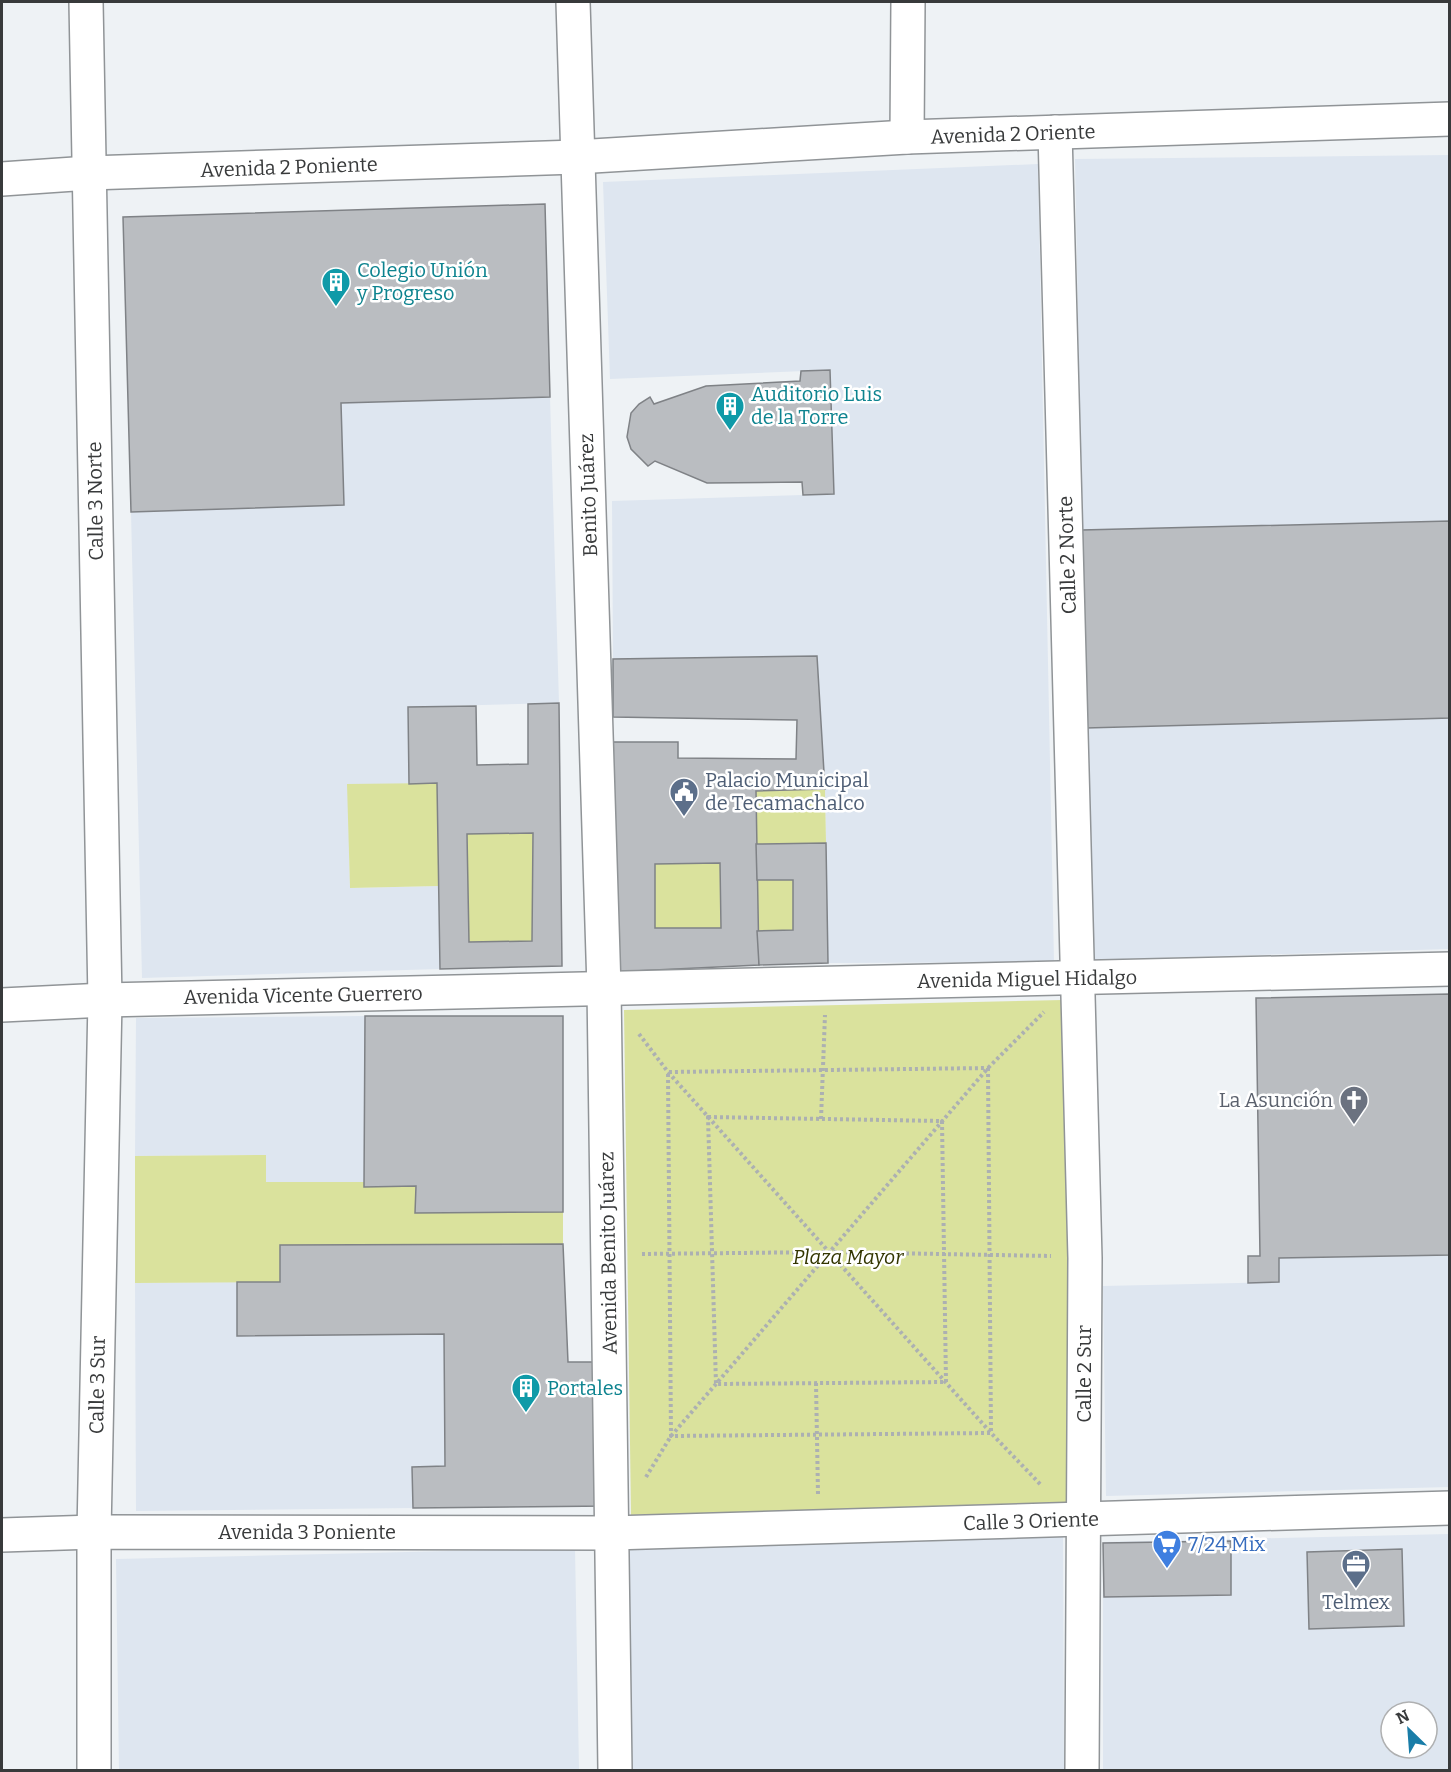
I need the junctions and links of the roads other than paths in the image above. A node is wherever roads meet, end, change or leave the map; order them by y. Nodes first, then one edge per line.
1 (86, 2) edge
2 (573, 2) edge
3 (908, 2) edge
4 (1449, 119) edge
5 (1055, 132) junction
6 (907, 137) junction
7 (576, 157) junction
8 (89, 173) junction
9 (2, 179) edge
10 (1449, 969) edge
11 (1079, 978) junction
12 (604, 988) junction
13 (105, 1000) junction
14 (2, 1005) edge
15 (1449, 1508) edge
16 (1079, 1519) junction
17 (94, 1532) junction
18 (612, 1533) junction
19 (2, 1534) edge
20 (94, 1770) edge
21 (615, 1770) edge
22 (1082, 1770) edge

1 - 8 street, Calle 3 Norte
2 - 7 street, Benito Juárez
3 - 6 street
4 - 5 street, Avenida 2 Oriente
5 - 6 street, Avenida 2 Oriente
5 - 11 street, Calle 2 Norte
6 - 7 street, Avenida 2 Oriente
7 - 8 street, Avenida 2 Poniente
7 - 12 street, Benito Juárez
8 - 9 street, Avenida 2 Poniente
8 - 13 street, Calle 3 Norte
10 - 11 street, Avenida Miguel Hidalgo
11 - 12 street, Avenida Miguel Hidalgo
11 - 16 street, Calle 2 Sur
12 - 13 street, Avenida Vicente Guerrero
12 - 18 street, Avenida Benito Juárez
13 - 14 street, Avenida Vicente Guerrero
13 - 17 street, Calle 3 Sur
15 - 16 street, Calle 3 Oriente
16 - 18 street, Calle 3 Oriente
16 - 22 street, Calle 2 Sur
17 - 18 street, Avenida 3 Poniente
17 - 19 street, Avenida 3 Poniente
17 - 20 street, Calle 3 Sur
18 - 21 street, Avenida Benito Juárez

